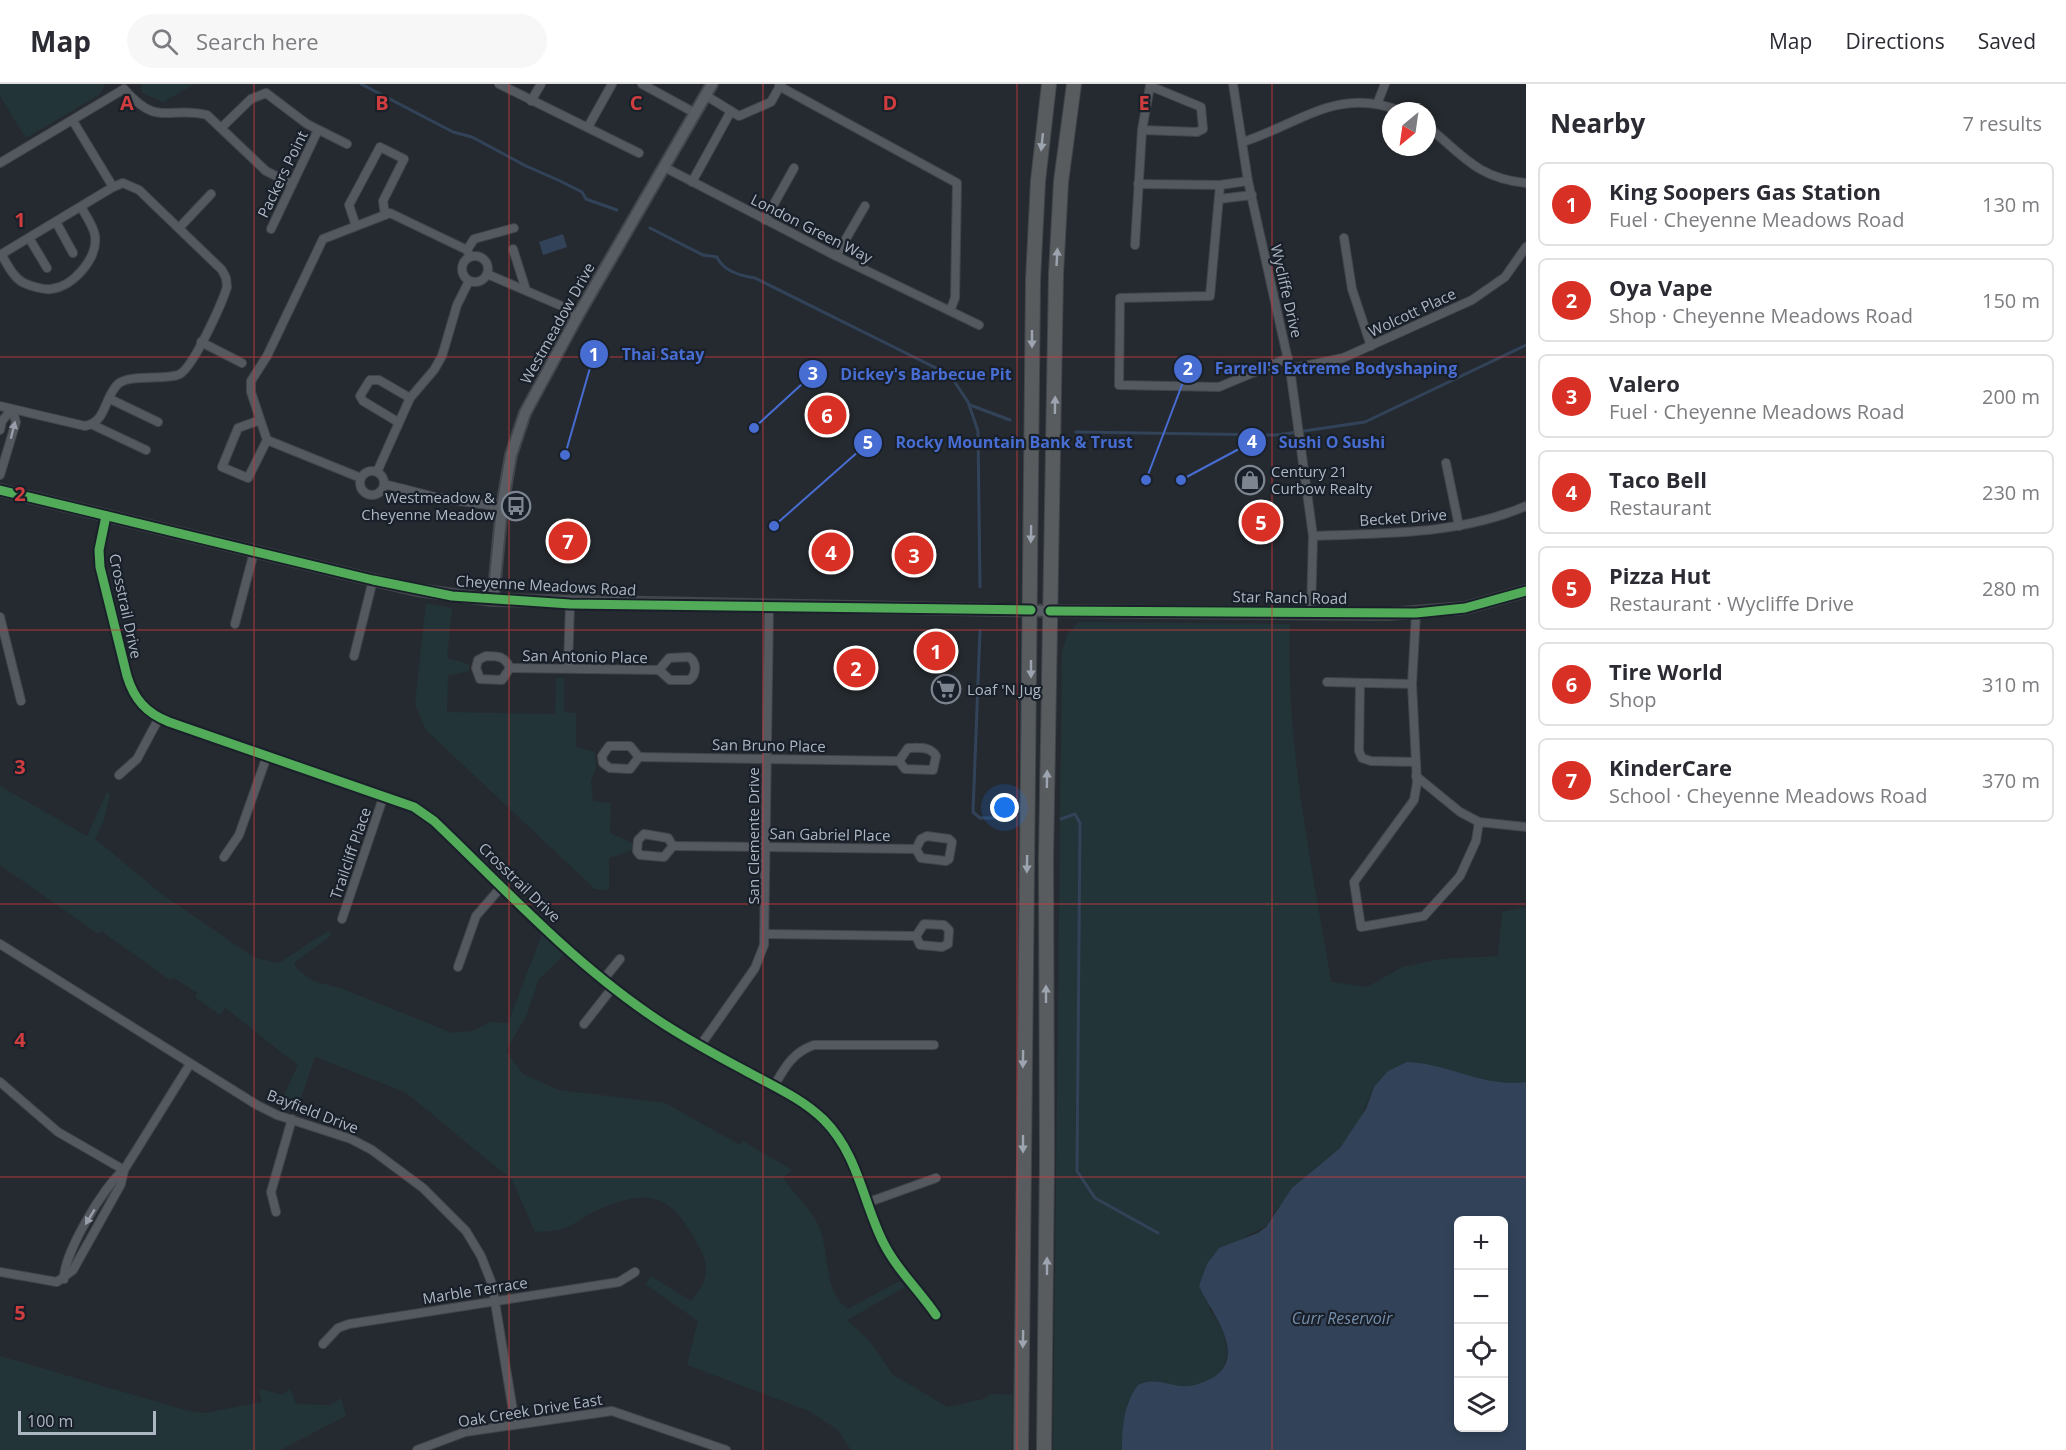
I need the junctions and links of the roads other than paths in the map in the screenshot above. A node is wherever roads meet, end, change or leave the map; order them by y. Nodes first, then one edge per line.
1 (499, 84) edge
2 (541, 84) edge
3 (612, 84) edge
4 (642, 84) edge
5 (712, 84) edge
6 (1049, 84) edge
7 (1074, 84) edge
8 (1233, 84) edge
9 (1385, 84) edge
10 (780, 85) edge
11 (705, 95) junction
12 (531, 101) junction
13 (1377, 104) junction
14 (1382, 106) edge
15 (731, 111) junction
16 (695, 113) junction
17 (72, 121) junction
18 (588, 127) junction
19 (221, 128) junction
20 (318, 130) junction
21 (1142, 130) junction
22 (1436, 135) edge
23 (1243, 142) junction
24 (347, 144) dead end
25 (639, 153) dead end
26 (0, 163) edge
27 (664, 167) junction
28 (794, 168) dead end
29 (1248, 181) junction
30 (692, 182) junction
31 (1526, 183) edge
32 (292, 184) junction
33 (1138, 184) junction
34 (1220, 185) junction
35 (113, 187) junction
36 (211, 194) dead end
37 (1252, 195) junction
38 (1218, 199) junction
39 (865, 206) dead end
40 (81, 207) junction
41 (385, 215) junction
42 (765, 220) junction
43 (56, 222) junction
44 (356, 226) junction
45 (179, 228) junction
46 (514, 228) dead end
47 (271, 229) dead end
48 (1344, 237) dead end
49 (29, 238) junction
50 (1135, 245) dead end
51 (1526, 248) edge
52 (513, 249) dead end
53 (72, 253) dead end
54 (469, 253) junction
55 (0, 254) edge
56 (836, 256) junction
57 (47, 268) dead end
58 (487, 274) junction
59 (468, 281) junction
60 (526, 290) junction
61 (950, 311) junction
62 (577, 317) junction
63 (979, 325) dead end
64 (201, 342) junction
65 (1371, 346) junction
66 (1288, 358) junction
67 (242, 363) dead end
68 (1290, 369) junction
69 (411, 398) junction
70 (110, 399) junction
71 (0, 406) edge
72 (12, 409) junction
73 (260, 420) junction
74 (159, 422) dead end
75 (398, 422) junction
76 (93, 425) junction
77 (0, 430) edge
78 (267, 440) junction
79 (4, 450) edge
80 (147, 450) dead end
81 (1446, 463) dead end
82 (377, 472) junction
83 (0, 475) edge
84 (361, 478) junction
85 (384, 484) junction
86 (0, 490) edge
87 (1526, 506) edge
88 (502, 507) junction
89 (106, 516) junction
90 (1460, 526) junction
91 (1313, 536) junction
92 (254, 552) junction
93 (373, 580) junction
94 (1526, 591) edge
95 (493, 600) junction
96 (570, 604) junction
97 (769, 606) junction
98 (1031, 610) junction
99 (1050, 611) junction
100 (1311, 612) junction
101 (1416, 613) junction
102 (0, 617) edge
103 (235, 624) dead end
104 (354, 656) dead end
105 (510, 668) junction
106 (568, 668) junction
107 (659, 670) junction
108 (1327, 682) dead end
109 (1360, 682) junction
110 (1412, 684) junction
111 (21, 701) dead end
112 (159, 718) junction
113 (267, 756) junction
114 (639, 757) junction
115 (767, 758) junction
116 (899, 761) junction
117 (1416, 762) junction
118 (119, 775) dead end
119 (1416, 776) junction
120 (384, 795) junction
121 (1479, 822) junction
122 (1526, 827) edge
123 (673, 846) junction
124 (767, 847) junction
125 (916, 849) junction
126 (224, 856) dead end
127 (502, 886) junction
128 (342, 919) dead end
129 (766, 934) junction
130 (916, 936) junction
131 (0, 944) edge
132 (620, 959) dead end
133 (458, 967) dead end
134 (603, 980) junction
135 (613, 987) junction
136 (584, 1024) dead end
137 (934, 1045) dead end
138 (700, 1046) junction
139 (190, 1064) junction
140 (0, 1082) edge
141 (774, 1086) junction
142 (292, 1119) junction
143 (124, 1170) junction
144 (936, 1178) dead end
145 (868, 1202) junction
146 (276, 1212) dead end
147 (0, 1272) edge
148 (635, 1272) dead end
149 (63, 1280) junction
150 (63, 1291) dead end
151 (495, 1300) junction
152 (936, 1316) dead end
153 (323, 1344) dead end
154 (515, 1423) junction
155 (715, 1448) edge
156 (417, 1450) edge
157 (726, 1450) edge
158 (1021, 1450) edge
159 (1044, 1450) edge

1 - 12 street
2 - 12 street
3 - 18 street
4 - 16 street
5 - 11 main road, Westmeadow Drive
6 -> 98 highway
99 -> 7 highway
8 - 23 street, Wycliffe Drive
9 - 13 street
10 - 15 street
10 - 61 street
11 - 15 street
11 - 16 main road, Westmeadow Drive
12 - 18 street
13 - 14 street
13 - 23 street
15 - 30 street
16 - 27 main road, Westmeadow Drive
17 - 19 street
17 - 26 street
17 - 35 street
18 - 25 street
19 - 20 street
19 - 32 street
20 - 24 street
20 - 32 street, Packers Point
21 - 21 street
21 - 33 street
22 - 31 street
23 - 29 street, Wycliffe Drive
27 - 30 street, London Green Way
27 - 62 main road, Westmeadow Drive
28 - 42 street
29 - 34 street
29 - 37 street, Wycliffe Drive
30 - 42 street, London Green Way
32 - 47 street, Packers Point
33 - 34 street
33 - 50 street
34 - 38 street
35 - 40 street
35 - 45 street
36 - 45 street
37 - 38 street
37 - 66 street, Wycliffe Drive
38 - 66 street
39 - 56 street
40 - 43 street
40 - 55 street
41 - 44 street
41 - 44 street
41 - 54 street
42 - 56 street, London Green Way
43 - 49 street
43 - 53 street
44 - 73 street
45 - 64 street
46 - 54 street
48 - 65 street
49 - 55 street
49 - 57 street
51 - 65 street, Wolcott Place
52 - 60 street
54 - 58 street
54 - 59 street
56 - 61 street, London Green Way
58 - 59 street
58 - 60 street
59 - 69 street
60 - 62 street
61 - 63 street, London Green Way
62 - 88 main road, Westmeadow Drive
64 - 67 street
64 - 70 street
65 - 68 street, Wolcott Place
66 - 68 street, Wycliffe Drive
68 - 91 street, Wycliffe Drive
69 - 75 street
69 - 75 street
70 - 74 street
70 - 76 street
71 - 72 street
72 - 76 street
72 - 77 street
79 -> 72 street
73 - 78 street
73 - 78 street
75 - 82 street
76 - 80 street
78 - 84 street
79 - 83 street
81 - 90 street
82 - 84 street
82 - 85 street
84 - 85 street
85 - 88 street
86 - 89 main road, Cheyenne Meadows Road
87 - 90 street, Becket Drive
88 - 95 main road, Westmeadow Drive
89 - 92 main road, Cheyenne Meadows Road
89 - 112 street, Crosstrail Drive
90 - 91 street, Becket Drive
91 - 100 street, Wycliffe Drive
92 - 93 main road, Cheyenne Meadows Road
92 - 103 street
93 - 95 main road, Cheyenne Meadows Road
93 - 104 street
94 - 101 main road, Star Ranch Road
95 - 96 main road, Cheyenne Meadows Road
96 - 97 main road, Cheyenne Meadows Road
96 - 106 street
97 - 98 main road, Cheyenne Meadows Road
97 - 115 street, San Clemente Drive
98 - 99 main road, Cheyenne Meadows Road
98 -> 158 highway
99 - 100 main road, Star Ranch Road
159 -> 99 highway
100 - 101 main road, Star Ranch Road
101 - 110 street
102 - 111 street
105 - 105 street, San Antonio Place
105 - 106 street, San Antonio Place
106 - 107 street, San Antonio Place
107 - 107 street, San Antonio Place
108 - 109 street
109 - 110 street
109 - 117 street
110 - 117 street
112 - 113 street, Crosstrail Drive
112 - 118 street
113 - 120 street, Crosstrail Drive
113 - 126 street
114 - 114 street, San Bruno Place
114 - 115 street, San Bruno Place
115 - 116 street, San Bruno Place
115 - 124 street, San Clemente Drive
116 - 116 street, San Bruno Place
117 - 119 street
119 - 121 street
119 - 121 street
120 - 127 street, Crosstrail Drive
120 - 128 street, Trailcliff Place
121 - 122 street
123 - 123 street, San Gabriel Place
123 - 124 street, San Gabriel Place
124 - 125 street, San Gabriel Place
124 - 129 street, San Clemente Drive
125 - 125 street, San Gabriel Place
127 - 133 street
127 - 134 street, Crosstrail Drive
129 - 130 street
129 - 138 street, San Clemente Drive
130 - 130 street
131 - 139 street, Bayfield Drive
132 - 134 street
134 - 135 street, Crosstrail Drive
135 - 136 street
135 - 138 street, Crosstrail Drive
137 - 141 street
138 - 141 street, Crosstrail Drive
139 - 142 street, Bayfield Drive
139 - 143 street
140 - 143 street
141 - 145 street, Crosstrail Drive
142 - 146 street
142 - 151 street, Bayfield Drive
143 - 149 street
144 - 145 street
145 - 152 street, Crosstrail Drive
147 - 149 street
148 - 151 street, Marble Terrace
149 - 150 street
151 - 153 street, Marble Terrace
151 - 154 street, Bayfield Drive
154 - 155 street, Oak Creek Drive East
154 - 156 street, Oak Creek Drive East
155 - 157 street, Oak Creek Drive East

